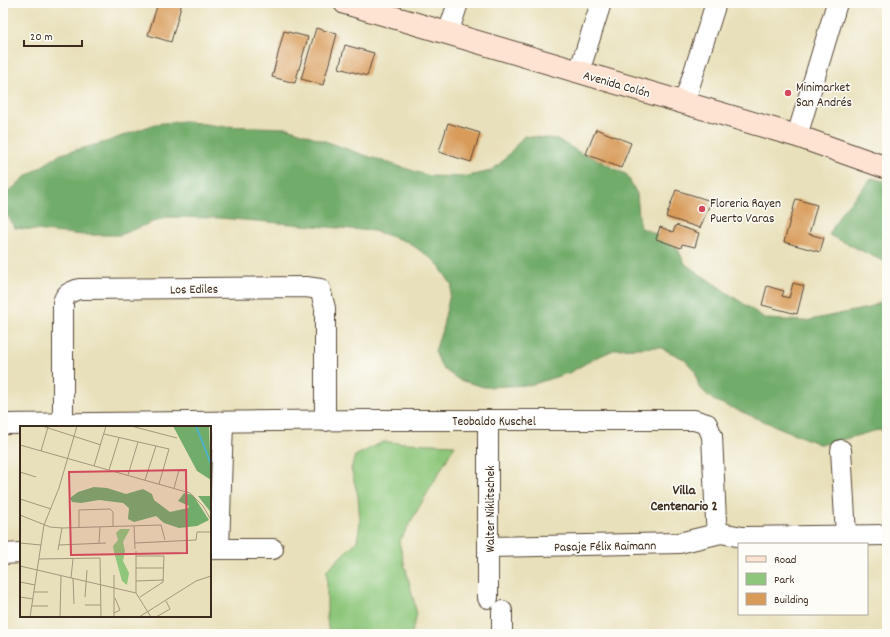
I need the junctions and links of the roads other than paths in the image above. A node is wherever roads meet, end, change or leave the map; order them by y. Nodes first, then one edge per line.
1 (345, 3) edge
2 (458, 3) edge
3 (601, 3) edge
4 (716, 3) edge
5 (837, 3) edge
6 (448, 33) junction
7 (579, 72) junction
8 (684, 103) junction
9 (796, 136) junction
10 (887, 168) edge
11 (488, 420) junction
12 (325, 421) junction
13 (223, 422) junction
14 (63, 423) junction
15 (3, 424) edge
16 (841, 450) dead end
17 (721, 533) junction
18 (846, 535) junction
19 (887, 535) edge
20 (489, 547) junction
21 (214, 549) edge
22 (273, 549) dead end
23 (20, 553) edge
24 (3, 554) edge
25 (502, 634) edge

1 - 6 main road, Avenida Colón
2 - 6 street
3 - 7 street
4 - 8 street
5 - 9 street
6 - 7 main road, Avenida Colón
7 - 8 main road, Avenida Colón
8 - 9 main road, Avenida Colón
9 - 10 main road, Avenida Colón
11 - 12 street, Teobaldo Kuschel
11 - 17 street, Teobaldo Kuschel
11 - 20 street, Walter Niklitschek
12 - 13 street, Teobaldo Kuschel
12 - 14 street, Los Ediles
13 - 14 street, Teobaldo Kuschel
13 - 21 street
14 - 15 street, Teobaldo Kuschel
16 - 18 street
17 - 18 street
17 - 20 street, Pasaje Félix Raimann
18 - 19 street
20 - 25 street, Walter Niklitschek
21 - 22 street
23 - 24 street

